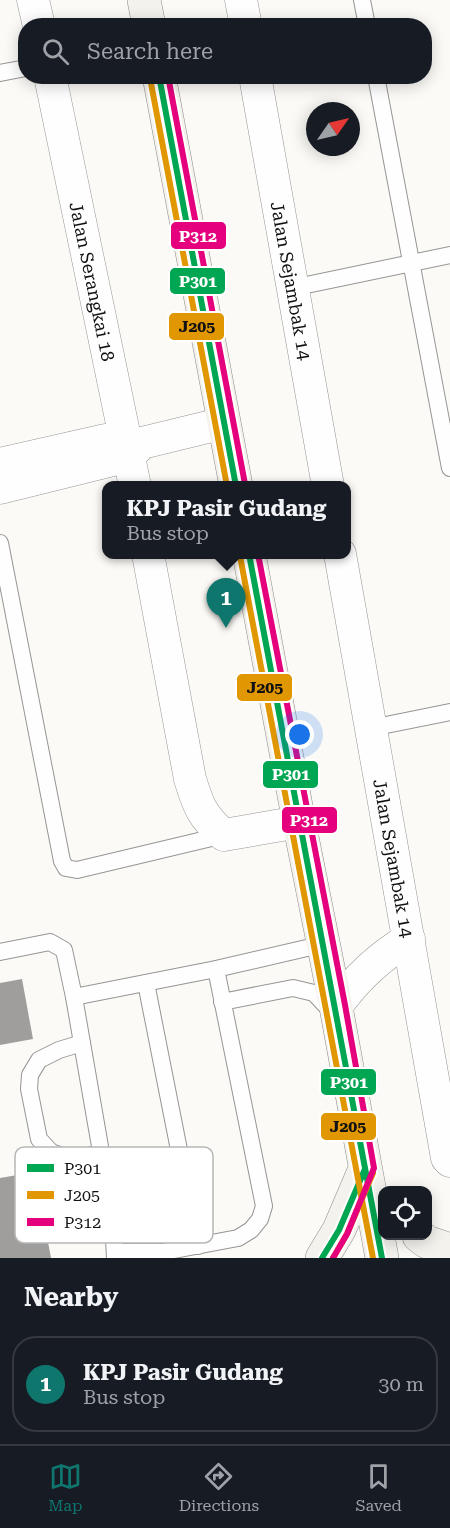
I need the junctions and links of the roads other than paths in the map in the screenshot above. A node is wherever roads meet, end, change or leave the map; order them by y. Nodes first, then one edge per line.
1 (33, 0) edge
2 (144, 0) edge
3 (241, 0) edge
4 (362, 0) edge
5 (37, 18) edge
6 (147, 18) edge
7 (244, 18) edge
8 (365, 18) edge
9 (18, 69) edge
10 (0, 72) edge
11 (52, 84) edge
12 (160, 84) edge
13 (256, 84) edge
14 (377, 84) edge
15 (450, 255) edge
16 (411, 263) junction
17 (292, 288) junction
18 (224, 423) junction
19 (133, 455) edge
20 (0, 464) edge
21 (450, 468) edge
22 (235, 481) edge
23 (327, 481) edge
24 (0, 488) edge
25 (0, 543) edge
26 (149, 559) edge
27 (250, 559) edge
28 (341, 559) edge
29 (450, 711) edge
30 (370, 728) junction
31 (299, 822) junction
32 (224, 835) junction
33 (316, 906) junction
34 (409, 939) junction
35 (324, 944) junction
36 (0, 952) edge
37 (290, 952) junction
38 (216, 969) junction
39 (146, 983) junction
40 (74, 997) junction
41 (222, 1002) junction
42 (337, 1012) junction
43 (82, 1044) junction
44 (46, 1147) edge
45 (100, 1147) edge
46 (178, 1147) edge
47 (450, 1161) edge
48 (374, 1180) edge
49 (424, 1240) edge
50 (197, 1243) edge
51 (198, 1246) junction
52 (450, 1250) edge
53 (115, 1255) edge
54 (322, 1258) edge
55 (382, 1258) edge

1 - 5 street
2 - 6 street
3 - 7 street
4 - 8 lane
9 - 10 lane
11 - 19 street, Jalan Serangkai 18
12 - 18 street
13 - 17 street, Jalan Sejambak 14
14 - 16 lane
15 - 16 lane
16 - 17 lane
16 - 21 lane
17 - 23 street, Jalan Sejambak 14
18 - 19 street
18 - 22 street
19 - 20 street
19 - 24 street
25 - 32 lane
26 - 32 street
27 - 31 street
28 - 30 street, Jalan Sejambak 14
29 - 30 lane
30 - 34 street, Jalan Sejambak 14
31 - 32 street
31 - 33 street
33 - 35 street
33 - 37 lane
34 - 42 street
34 - 47 street, Jalan Sejambak 14
35 - 37 lane
35 - 42 street
36 - 40 lane
37 - 38 lane
38 - 39 lane
38 - 41 lane
39 - 40 lane
39 - 46 lane
40 - 43 lane
41 - 42 lane
41 - 51 lane
42 - 48 street
43 - 44 lane
43 - 45 lane
48 - 54 street
48 - 55 street
49 - 52 street
50 - 51 lane
51 - 53 lane

